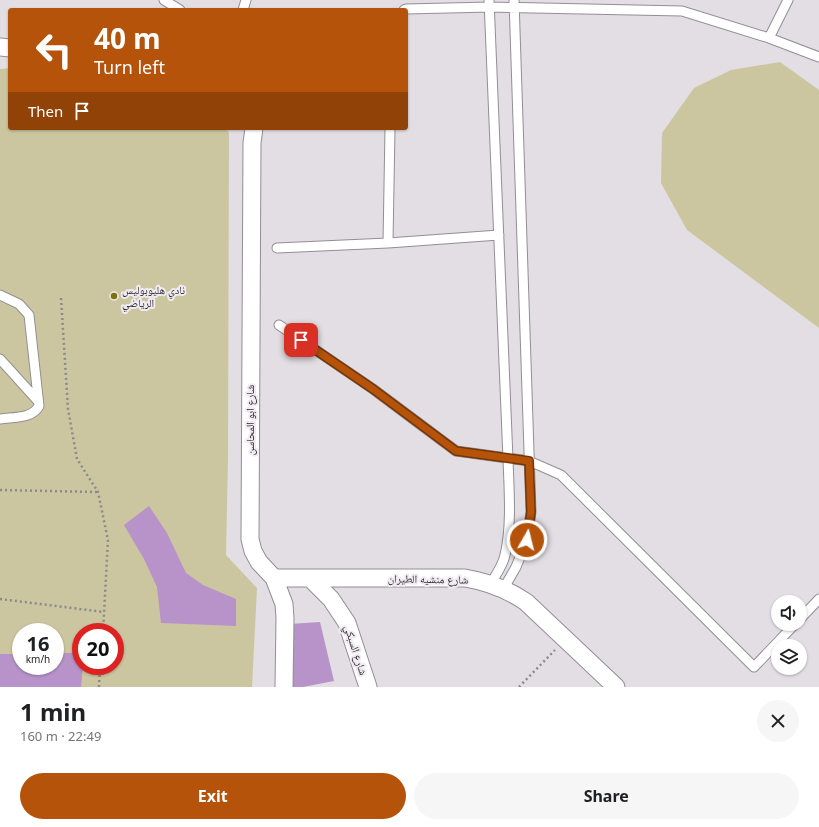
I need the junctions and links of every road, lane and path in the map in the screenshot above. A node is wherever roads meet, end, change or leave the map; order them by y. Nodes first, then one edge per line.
1 (164, 0) edge
2 (788, 0) edge
3 (490, 3) edge
4 (514, 4) edge
5 (177, 8) edge
6 (408, 9) edge
7 (769, 38) junction
8 (819, 57) edge
9 (390, 130) edge
10 (251, 133) edge
11 (499, 235) junction
12 (388, 242) junction
13 (277, 248) dead end
14 (0, 295) edge
15 (61, 298) dead end
16 (279, 325) dead end
17 (0, 359) edge
18 (38, 401) junction
19 (0, 419) edge
20 (508, 459) junction
21 (529, 461) junction
22 (0, 490) edge
23 (98, 492) junction
24 (274, 578) junction
25 (310, 578) junction
26 (497, 586) junction
27 (0, 599) edge
28 (819, 599) edge
29 (104, 612) junction
30 (807, 612) edge
31 (103, 623) edge
32 (788, 631) edge
33 (565, 639) junction
34 (100, 675) edge
35 (99, 687) edge
36 (284, 687) edge
37 (368, 687) edge
38 (519, 687) edge
39 (616, 687) edge

1 - 5 lane
2 - 7 lane
3 - 4 lane
3 - 6 lane
3 - 11 lane
4 - 7 lane
4 - 21 lane
7 - 8 lane
9 - 12 lane
10 - 24 street, شارع ابو المحاسن
11 - 12 lane
11 - 20 lane
12 - 13 lane
14 - 18 lane
15 - 23 path
16 - 20 lane
17 - 18 lane
18 - 19 lane
20 - 21 lane
20 - 26 lane
21 - 26 lane
21 - 32 lane
22 - 23 path
23 - 29 path
24 - 25 street, شارع منشيه الطيران
24 - 36 street, شارع ابو المحاسن
25 - 26 street, شارع منشيه الطيران
25 - 37 street, شارع السبكي
26 - 33 street, شارع منشيه الطيران
27 - 29 path
28 - 30 lane
29 - 31 path
33 - 38 path
33 - 39 street, شارع منشيه الطيران
34 - 35 path

